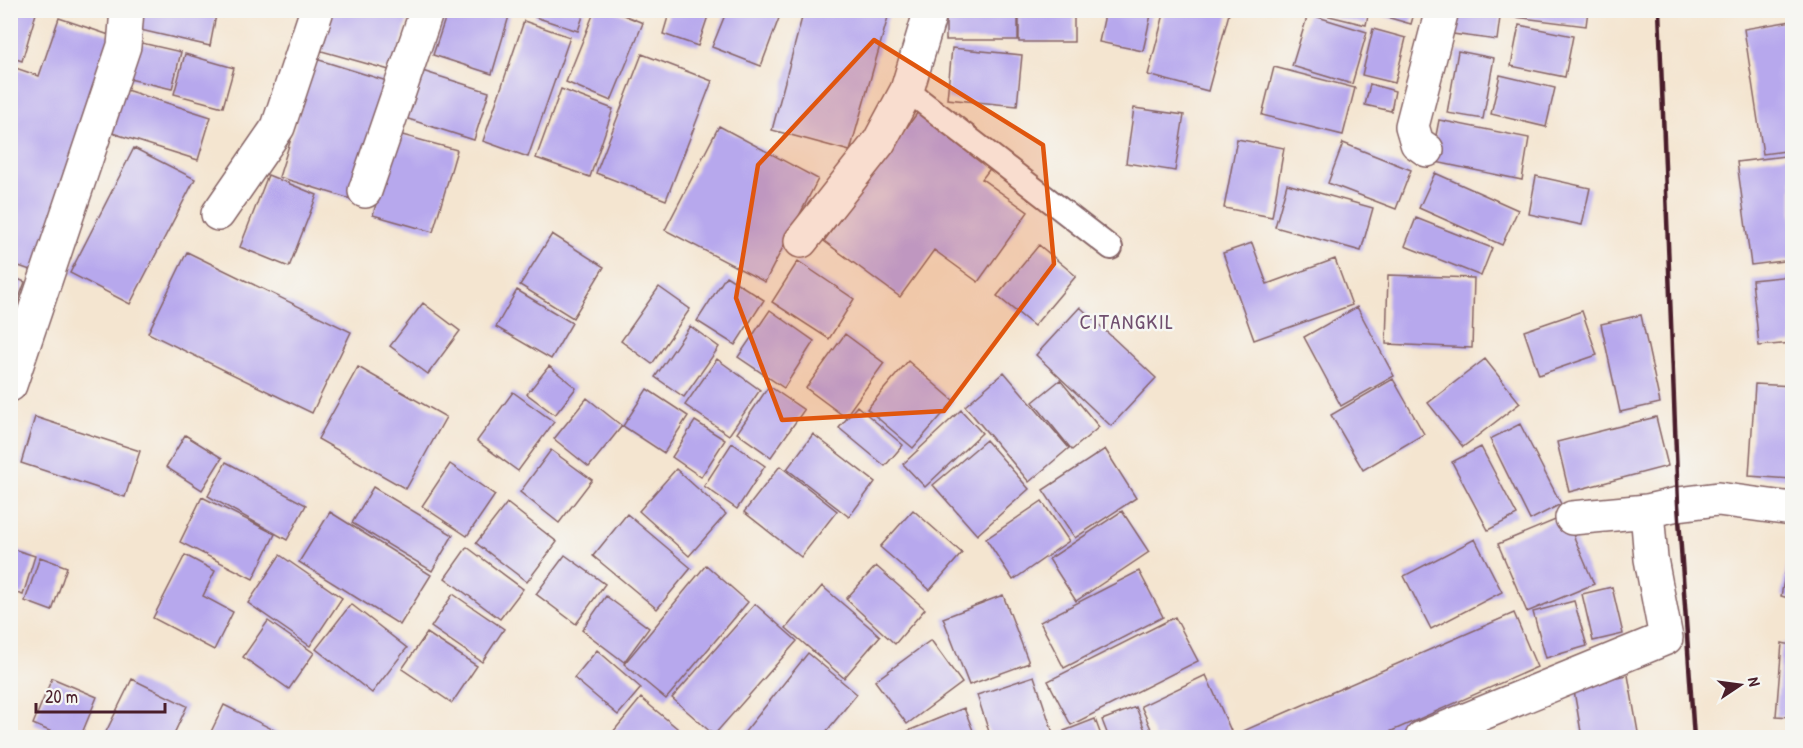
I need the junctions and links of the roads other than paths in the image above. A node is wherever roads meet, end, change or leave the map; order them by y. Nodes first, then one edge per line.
1 (127, 10) edge
2 (317, 10) edge
3 (427, 10) edge
4 (931, 10) edge
5 (1442, 10) edge
6 (907, 90) junction
7 (1427, 150) dead end
8 (366, 190) dead end
9 (218, 214) dead end
10 (801, 241) dead end
11 (1111, 248) dead end
12 (10, 385) edge
13 (1792, 509) edge
14 (1647, 512) junction
15 (1572, 518) dead end
16 (1422, 738) edge

1 - 12 street
2 - 9 street
3 - 8 street
4 - 6 street
5 - 7 street
6 - 10 street
6 - 11 lane
13 - 14 street
14 - 15 street
14 - 16 street

